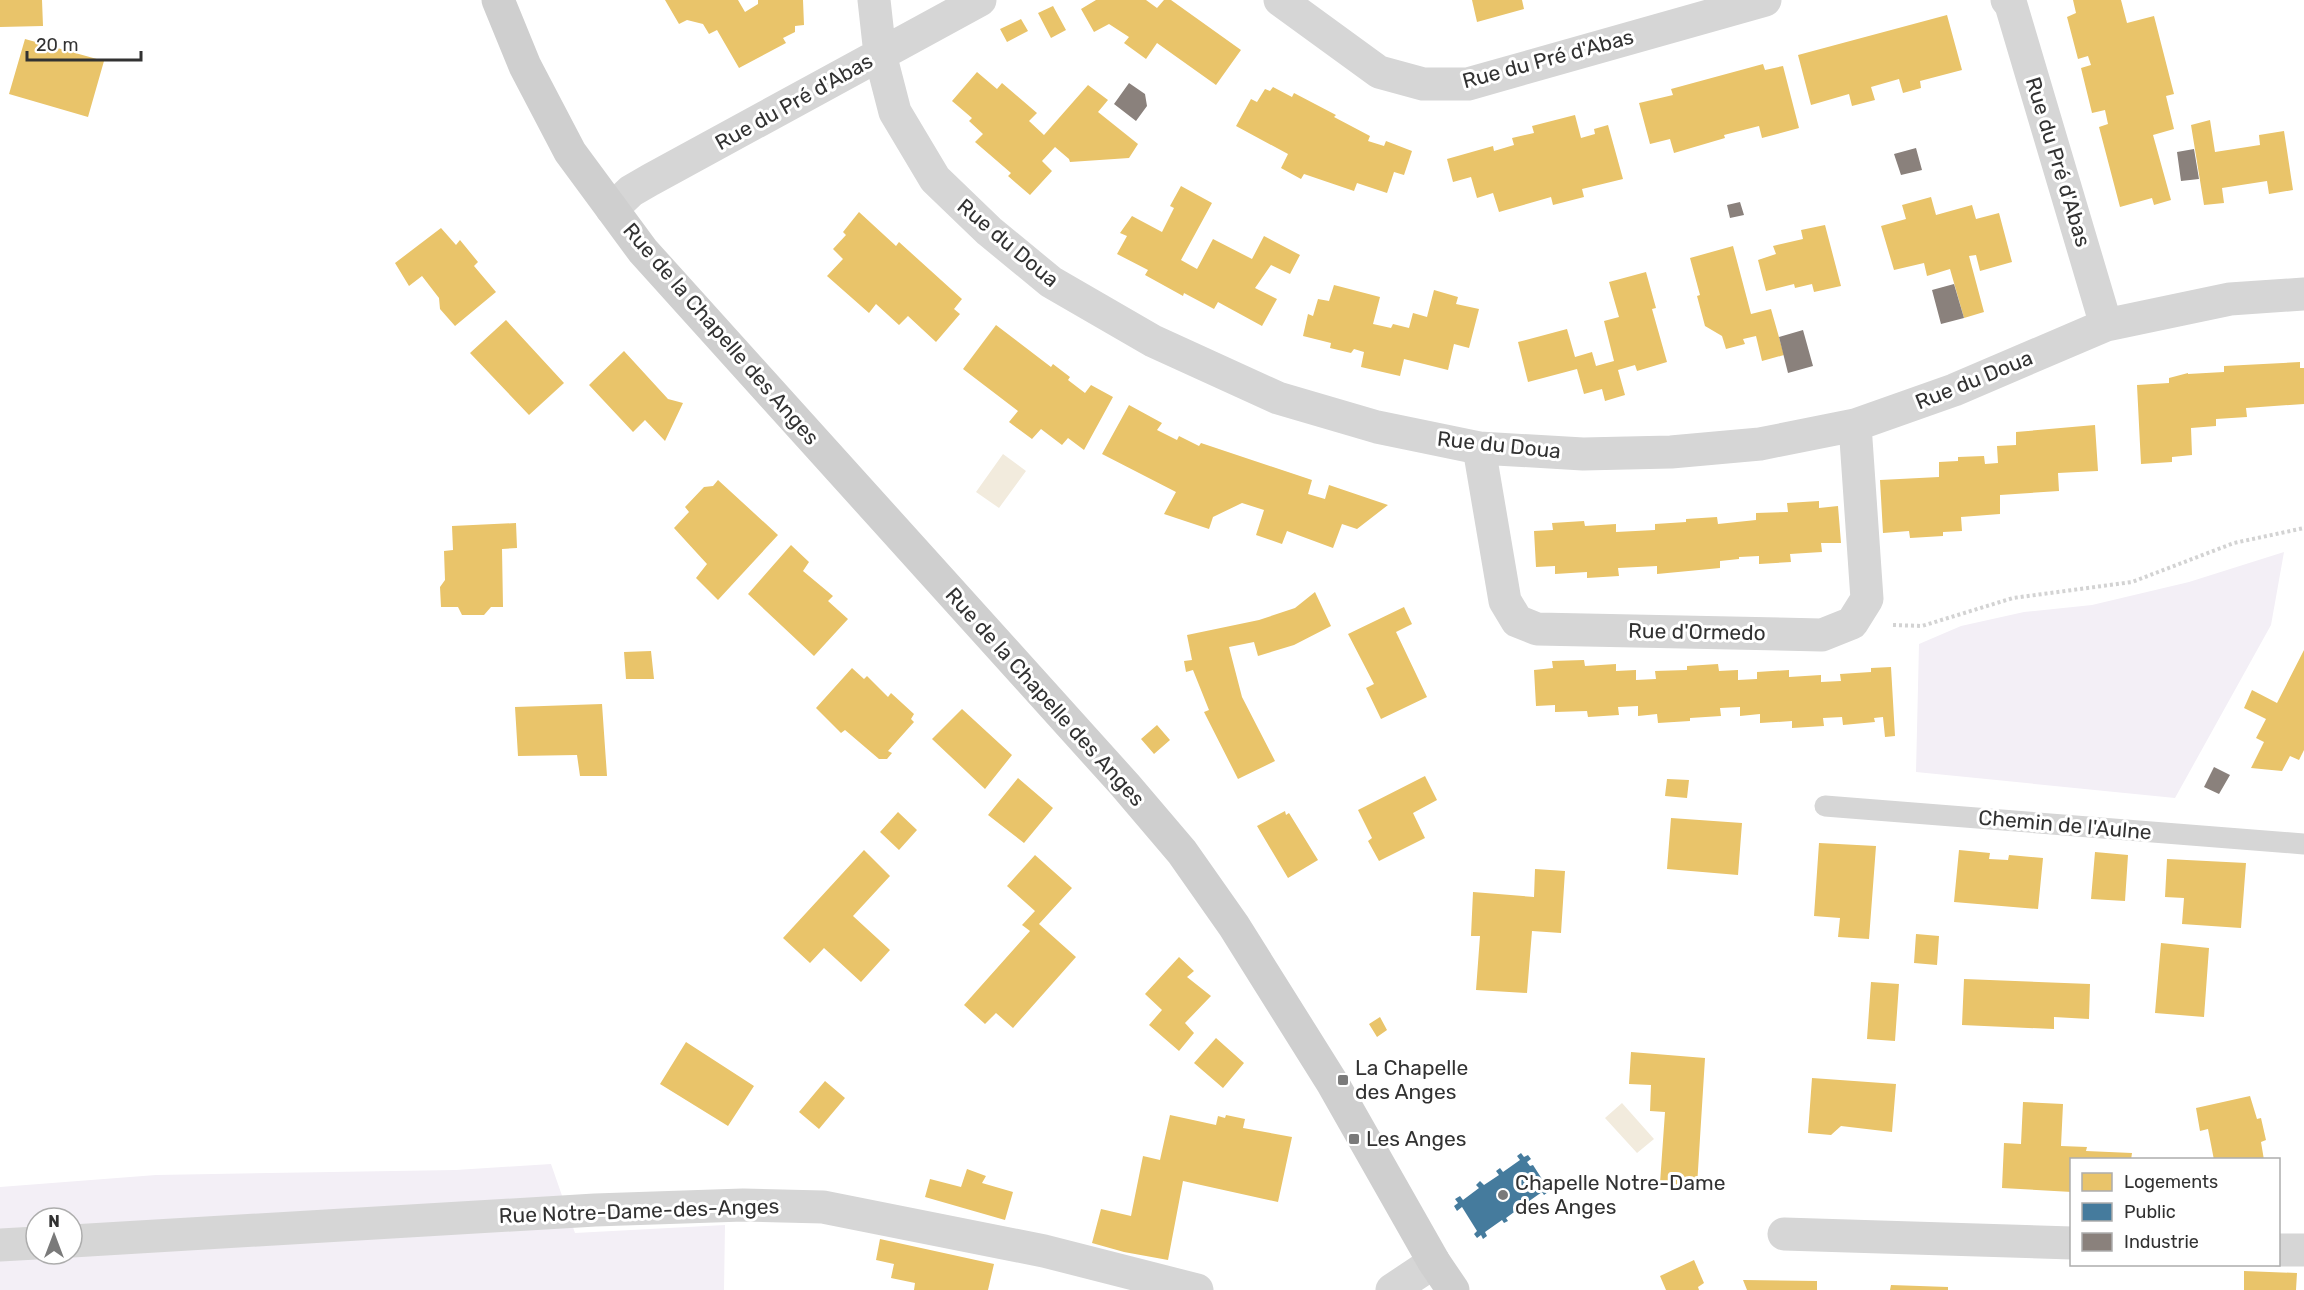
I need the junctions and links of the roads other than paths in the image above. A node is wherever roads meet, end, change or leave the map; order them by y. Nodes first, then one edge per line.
1 (498, 0) edge
2 (874, 0) edge
3 (980, 0) edge
4 (1280, 0) edge
5 (1765, 0) edge
6 (2007, 0) edge
7 (880, 54) junction
8 (612, 208) junction
9 (2304, 294) edge
10 (2106, 325) junction
11 (1855, 425) junction
12 (1479, 448) junction
13 (1825, 806) dead end
14 (2304, 844) edge
15 (1784, 1234) dead end
16 (84, 1240) edge
17 (2070, 1243) edge
18 (24, 1244) edge
19 (0, 1245) edge
20 (2280, 1250) edge
21 (2304, 1250) edge
22 (1434, 1262) junction
23 (1197, 1290) edge
24 (1392, 1290) edge
25 (1454, 1290) edge

1 - 8 main road, Rue de la Chapelle des Anges
2 - 7 street, Rue du Doua
3 - 7 street, Rue du Pré d'Abas
4 - 5 street, Rue du Pré d'Abas
6 - 10 street, Rue du Pré d'Abas
7 - 8 street, Rue du Pré d'Abas
7 - 12 street, Rue du Doua
8 - 22 main road, Rue de la Chapelle des Anges
9 - 10 street, Rue du Doua
10 - 11 street, Rue du Doua
11 - 12 street, Rue du Doua
11 - 12 street, Rue d'Ormedo
13 - 14 lane, Chemin de l'Aulne
15 - 17 street
16 - 23 street, Rue Notre-Dame-des-Anges
18 - 19 street
20 - 21 street
22 - 24 street
22 - 25 main road, Rue de la Chapelle des Anges

